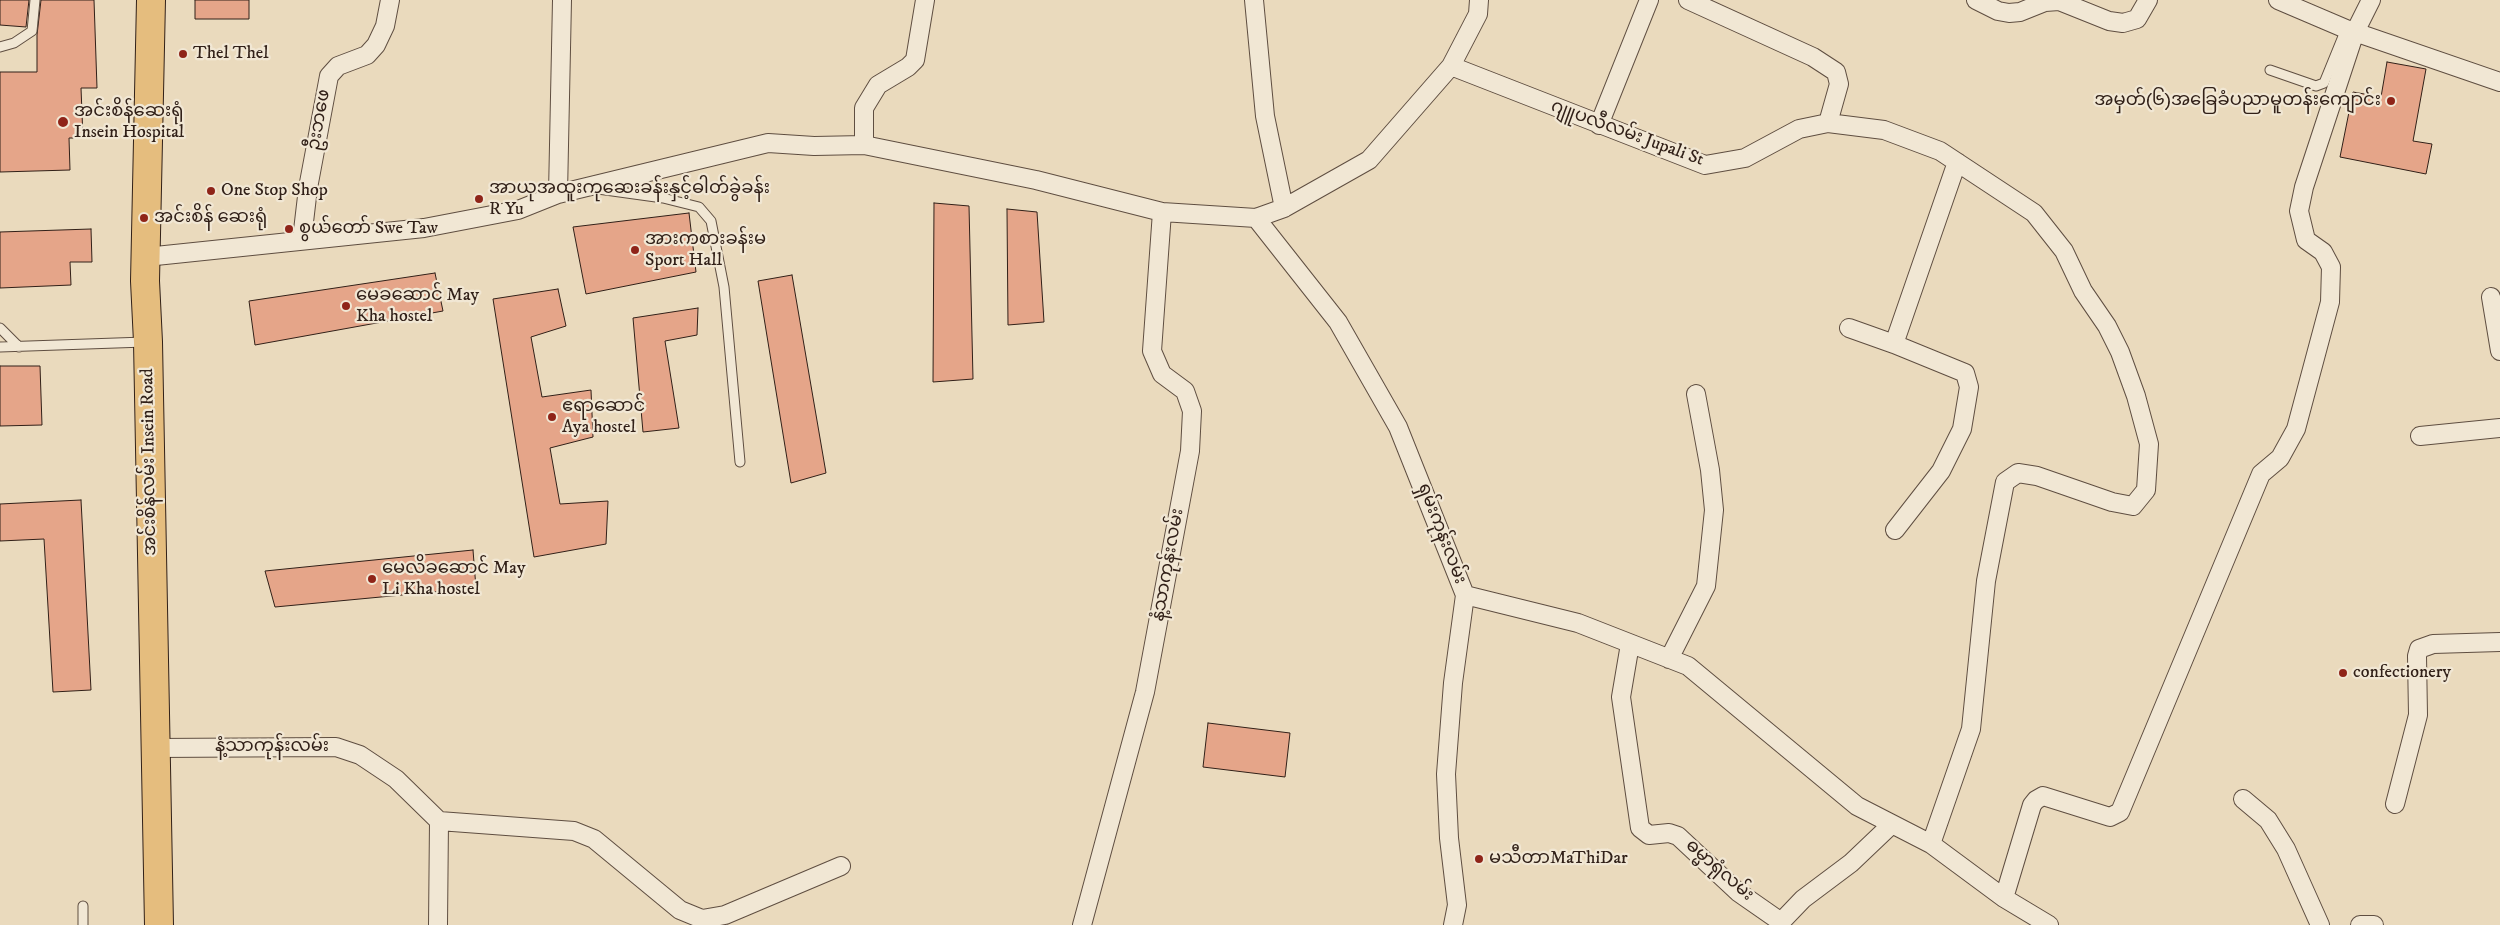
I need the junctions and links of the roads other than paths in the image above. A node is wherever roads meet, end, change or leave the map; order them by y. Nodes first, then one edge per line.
1 (35, 0) edge
2 (151, 0) edge
3 (390, 0) edge
4 (562, 0) edge
5 (925, 0) edge
6 (1254, 0) edge
7 (1479, 0) edge
8 (1649, 0) edge
9 (1688, 0) edge
10 (1976, 0) edge
11 (2148, 0) edge
12 (2278, 0) edge
13 (2371, 0) edge
14 (2350, 31) junction
15 (0, 47) edge
16 (1451, 66) junction
17 (2270, 70) dead end
18 (2500, 82) edge
19 (1828, 123) junction
20 (1599, 125) junction
21 (864, 145) junction
22 (1957, 162) junction
23 (585, 188) junction
24 (558, 194) junction
25 (1284, 208) junction
26 (1162, 212) junction
27 (1256, 218) junction
28 (302, 239) junction
29 (146, 257) junction
30 (2491, 297) dead end
31 (0, 328) edge
32 (1849, 328) dead end
33 (148, 342) junction
34 (1894, 344) junction
35 (20, 346) junction
36 (0, 347) edge
37 (2500, 351) edge
38 (1696, 394) dead end
39 (2500, 428) edge
40 (2420, 436) dead end
41 (740, 462) dead end
42 (1895, 530) dead end
43 (1465, 595) junction
44 (2500, 642) edge
45 (1630, 644) junction
46 (1669, 659) junction
47 (155, 748) junction
48 (2243, 799) dead end
49 (2394, 804) dead end
50 (439, 821) junction
51 (1892, 824) junction
52 (1931, 844) junction
53 (841, 866) dead end
54 (2004, 898) junction
55 (83, 906) dead end
56 (1781, 923) edge
57 (83, 925) edge
58 (159, 925) edge
59 (438, 925) edge
60 (1082, 925) edge
61 (1453, 925) edge
62 (2049, 925) edge
63 (2320, 925) edge
64 (2360, 925) edge
65 (2374, 925) edge

1 - 15 lane
2 - 29 main road, အင်းစိန်လမ်း Insein Road
3 - 28 street, ဦးဘဖေ
4 - 24 street
5 - 21 street
6 - 25 street
7 - 16 street
8 - 20 street
9 - 19 street
10 - 11 street
12 - 14 street
13 - 14 street
14 - 17 lane
14 - 18 street
14 - 54 street
16 - 20 street, ဂျူပလီလမ်း Jupali St
16 - 25 street
19 - 20 street, ဂျူပလီလမ်း Jupali St
19 - 22 street, ဂျူပလီလမ်း Jupali St
21 - 23 street
21 - 26 street
22 - 34 street
22 - 52 street, ဂျူပလီလမ်း Jupali St
23 - 24 street
23 - 41 lane
24 - 28 street
25 - 27 street
26 - 27 street
26 - 60 street, နံ့သာကုန်းလမ်း
27 - 43 street, ရှမ်းကုန်းလမ်း
28 - 29 street
29 - 33 main road, အင်းစိန်လမ်း Insein Road
30 - 37 street
31 - 35 lane
32 - 34 street
33 - 35 lane
33 - 47 main road, အင်းစိန်လမ်း Insein Road
34 - 42 street
35 - 36 lane
38 - 46 street
39 - 40 street
43 - 45 street
43 - 61 street, ရှမ်းကုန်းလမ်း
44 - 49 street
45 - 46 street
45 - 56 street, ဓမ္မာရုံလမ်း
46 - 51 street
47 - 50 street, နံ့သာကုန်းလမ်း
47 - 58 main road, အင်းစိန်လမ်း Insein Road
48 - 63 street
50 - 53 street
50 - 59 street
51 - 52 street
51 - 56 street
52 - 54 street
54 - 62 street
55 - 57 lane
64 - 65 street

